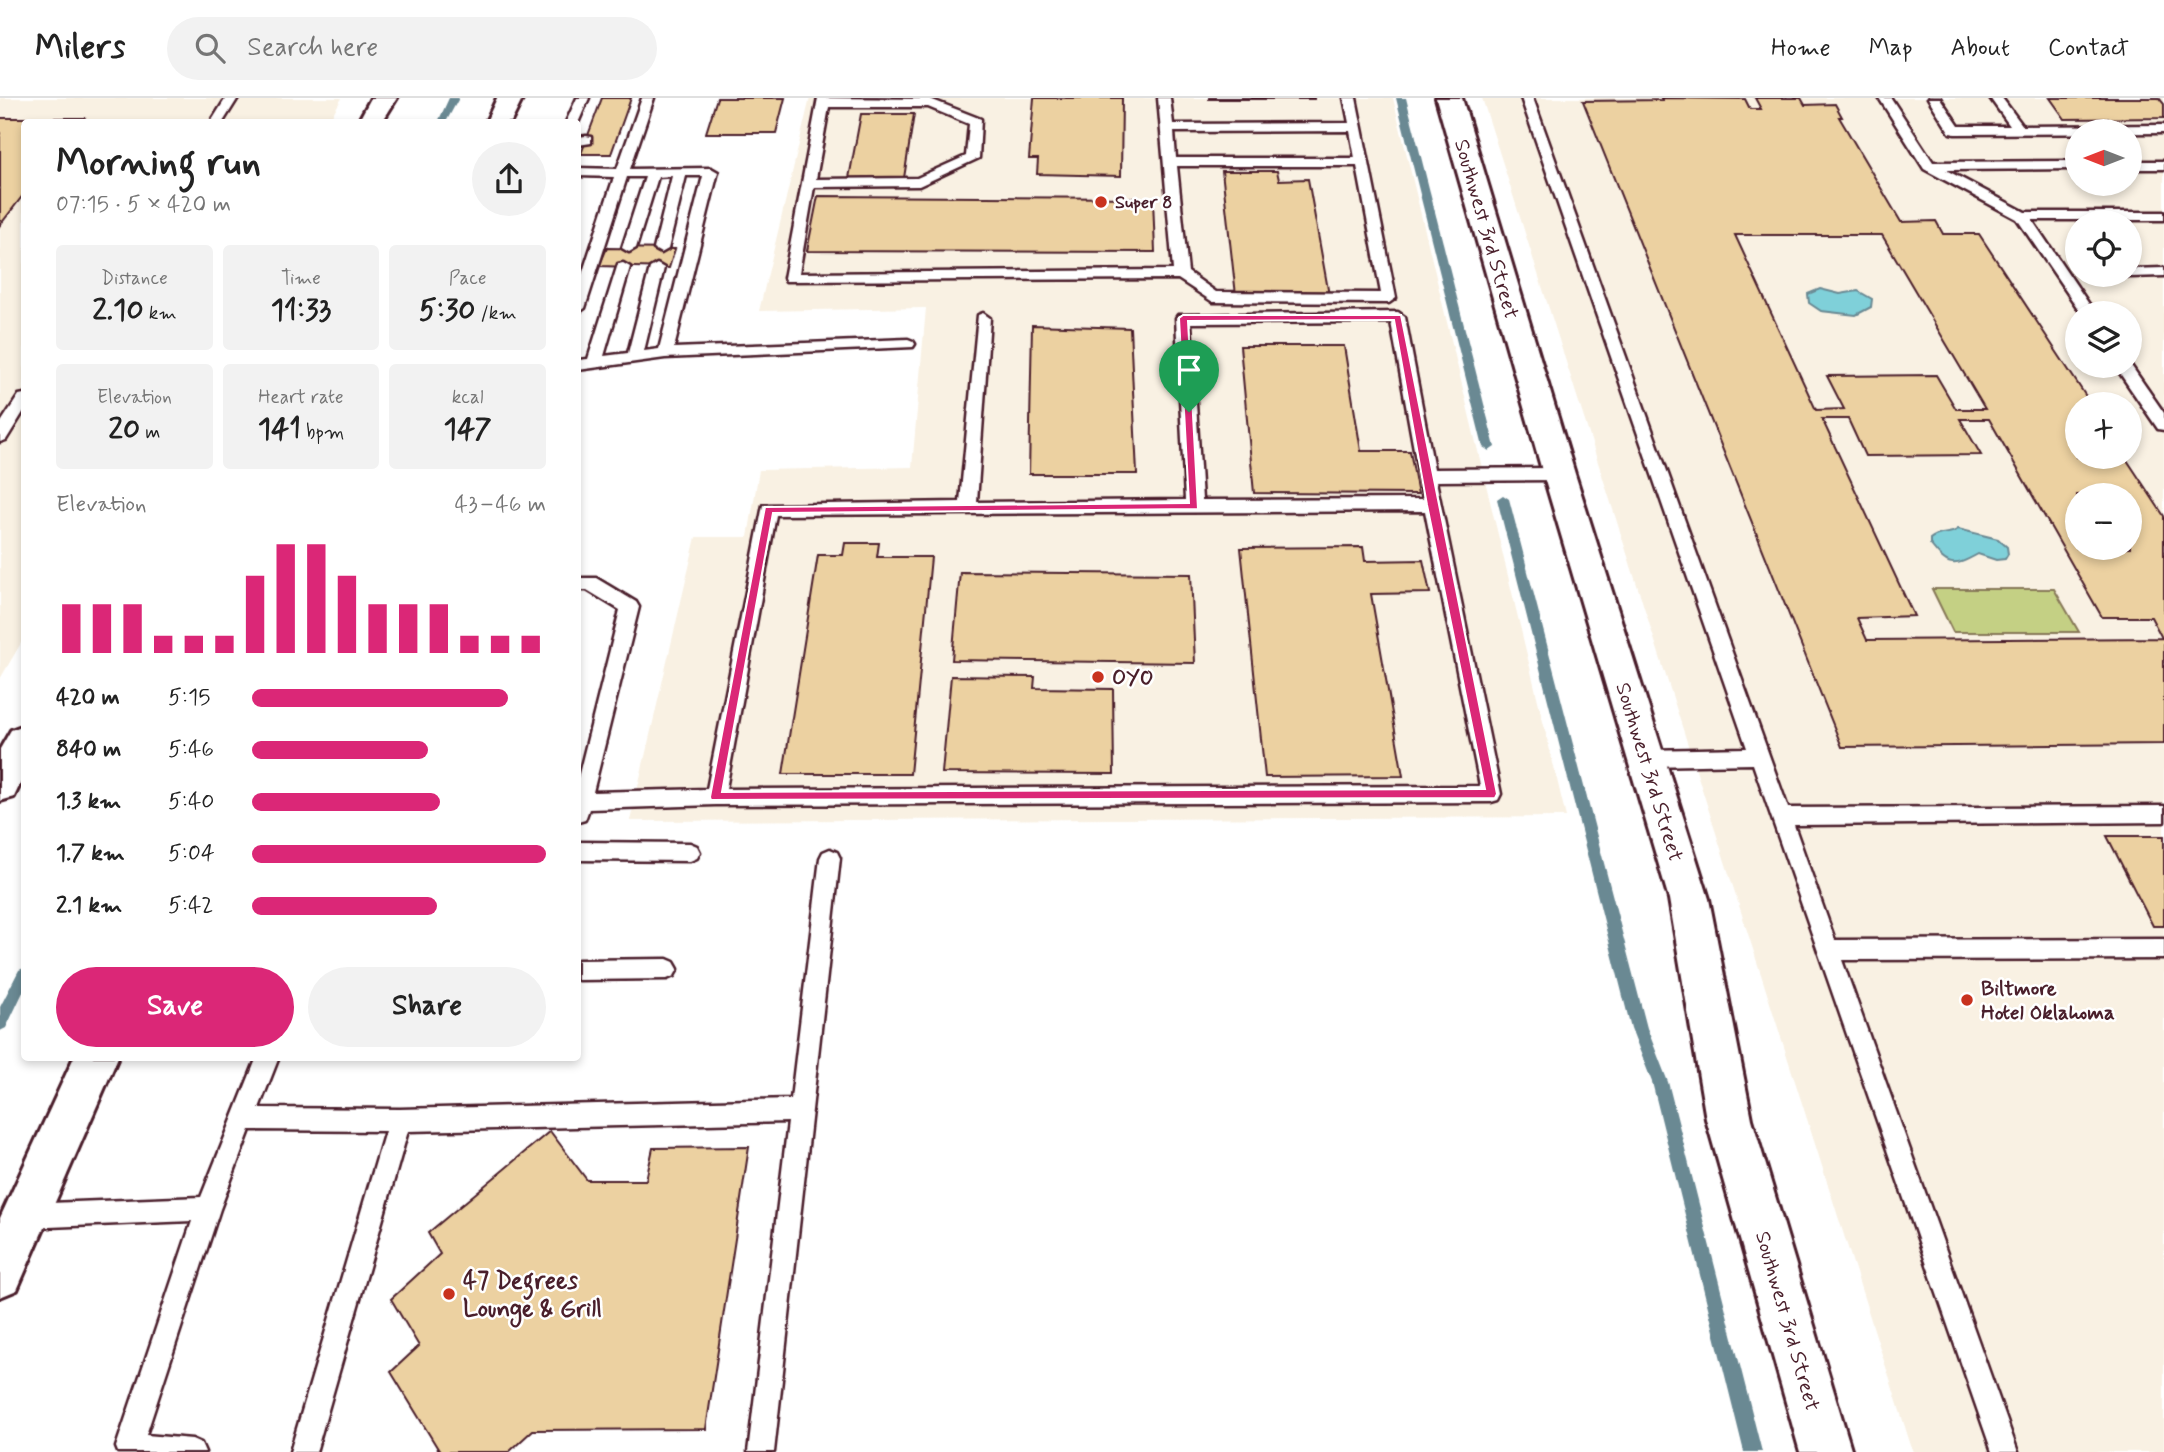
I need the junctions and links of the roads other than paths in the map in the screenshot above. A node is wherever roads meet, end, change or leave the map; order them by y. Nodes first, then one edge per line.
1 (232, 98) edge
2 (384, 98) edge
3 (510, 98) edge
4 (1164, 98) edge
5 (1350, 98) edge
6 (1449, 98) edge
7 (1527, 98) edge
8 (1885, 98) edge
9 (1934, 98) edge
10 (1996, 98) edge
11 (648, 99) edge
12 (582, 100) edge
13 (824, 100) edge
14 (629, 101) dead end
15 (600, 103) dead end
16 (218, 119) edge
17 (372, 119) edge
18 (500, 119) edge
19 (577, 119) edge
20 (640, 121) junction
21 (622, 122) dead end
22 (1356, 127) junction
23 (1166, 128) junction
24 (2164, 129) edge
25 (2020, 130) junction
26 (616, 140) dead end
27 (634, 140) junction
28 (1169, 162) junction
29 (1362, 162) junction
30 (2065, 165) edge
31 (2142, 165) edge
32 (2164, 165) edge
33 (1929, 166) junction
34 (581, 172) edge
35 (653, 172) junction
36 (680, 172) junction
37 (622, 173) junction
38 (808, 183) junction
39 (2022, 216) junction
40 (2164, 216) edge
41 (629, 248) dead end
42 (661, 249) dead end
43 (623, 267) dead end
44 (657, 268) dead end
45 (2060, 272) junction
46 (2065, 272) edge
47 (2142, 272) edge
48 (2164, 272) edge
49 (1181, 274) junction
50 (581, 298) edge
51 (2080, 301) edge
52 (983, 318) dead end
53 (908, 344) dead end
54 (665, 352) junction
55 (635, 355) junction
56 (595, 360) junction
57 (581, 364) edge
58 (2131, 378) edge
59 (21, 404) edge
60 (2164, 425) edge
61 (0, 436) edge
62 (1559, 474) junction
63 (1428, 475) junction
64 (1432, 505) junction
65 (1194, 507) junction
66 (968, 508) junction
67 (581, 584) edge
68 (21, 746) edge
69 (1758, 756) junction
70 (1646, 758) junction
71 (0, 785) edge
72 (715, 797) junction
73 (581, 799) edge
74 (581, 807) edge
75 (2164, 814) edge
76 (1779, 817) junction
77 (581, 851) edge
78 (690, 852) dead end
79 (830, 858) dead end
80 (2164, 949) edge
81 (1827, 950) junction
82 (667, 969) dead end
83 (581, 970) edge
84 (94, 1061) edge
85 (266, 1061) edge
86 (801, 1110) junction
87 (244, 1119) junction
88 (400, 1120) junction
89 (208, 1209) junction
90 (26, 1216) junction
91 (0, 1273) edge
92 (192, 1452) edge
93 (303, 1452) edge
94 (761, 1452) edge
95 (1826, 1452) edge
96 (2006, 1452) edge

1 - 16 lane
2 - 17 street
3 - 18 street
4 - 23 lane
5 - 22 lane
6 - 62 street, Southwest 3rd Street
7 - 69 lane
8 - 33 lane
9 - 25 lane
10 - 25 lane
11 - 14 lane
11 - 20 lane
12 - 15 lane
12 - 19 lane
13 - 38 lane
13 - 38 lane
20 - 21 lane
20 - 27 lane
22 - 23 lane
22 - 29 lane
23 - 28 lane
24 - 25 lane
26 - 27 lane
27 - 37 lane
28 - 29 lane
28 - 49 lane
29 - 49 lane
30 - 33 lane
31 - 32 lane
33 - 39 lane
34 - 37 lane
35 - 36 lane
35 - 37 lane
35 - 41 lane
36 - 42 lane
36 - 54 lane
37 - 50 lane
38 - 49 lane
39 - 40 lane
39 - 45 lane
43 - 56 lane
44 - 55 lane
45 - 46 lane
45 - 51 lane
47 - 48 lane
52 - 66 lane
53 - 54 lane
54 - 55 lane
55 - 56 lane
56 - 57 lane
58 - 60 lane
59 - 61 lane
62 - 63 lane
62 - 70 street, Southwest 3rd Street
63 - 64 lane
63 - 65 lane
64 - 65 lane
64 - 72 lane
65 - 66 lane
66 - 72 lane
67 - 73 lane
68 - 71 street
69 - 70 lane
69 - 76 lane
70 - 95 street, Southwest 3rd Street
72 - 74 lane
75 - 76 lane
76 - 81 lane
77 - 78 lane
79 - 86 lane
80 - 81 lane
81 - 96 lane
82 - 83 lane
84 - 90 street
85 - 87 lane
86 - 88 lane
86 - 94 lane
87 - 88 lane
87 - 89 lane
88 - 93 lane
89 - 90 lane
89 - 92 lane
90 - 91 street

